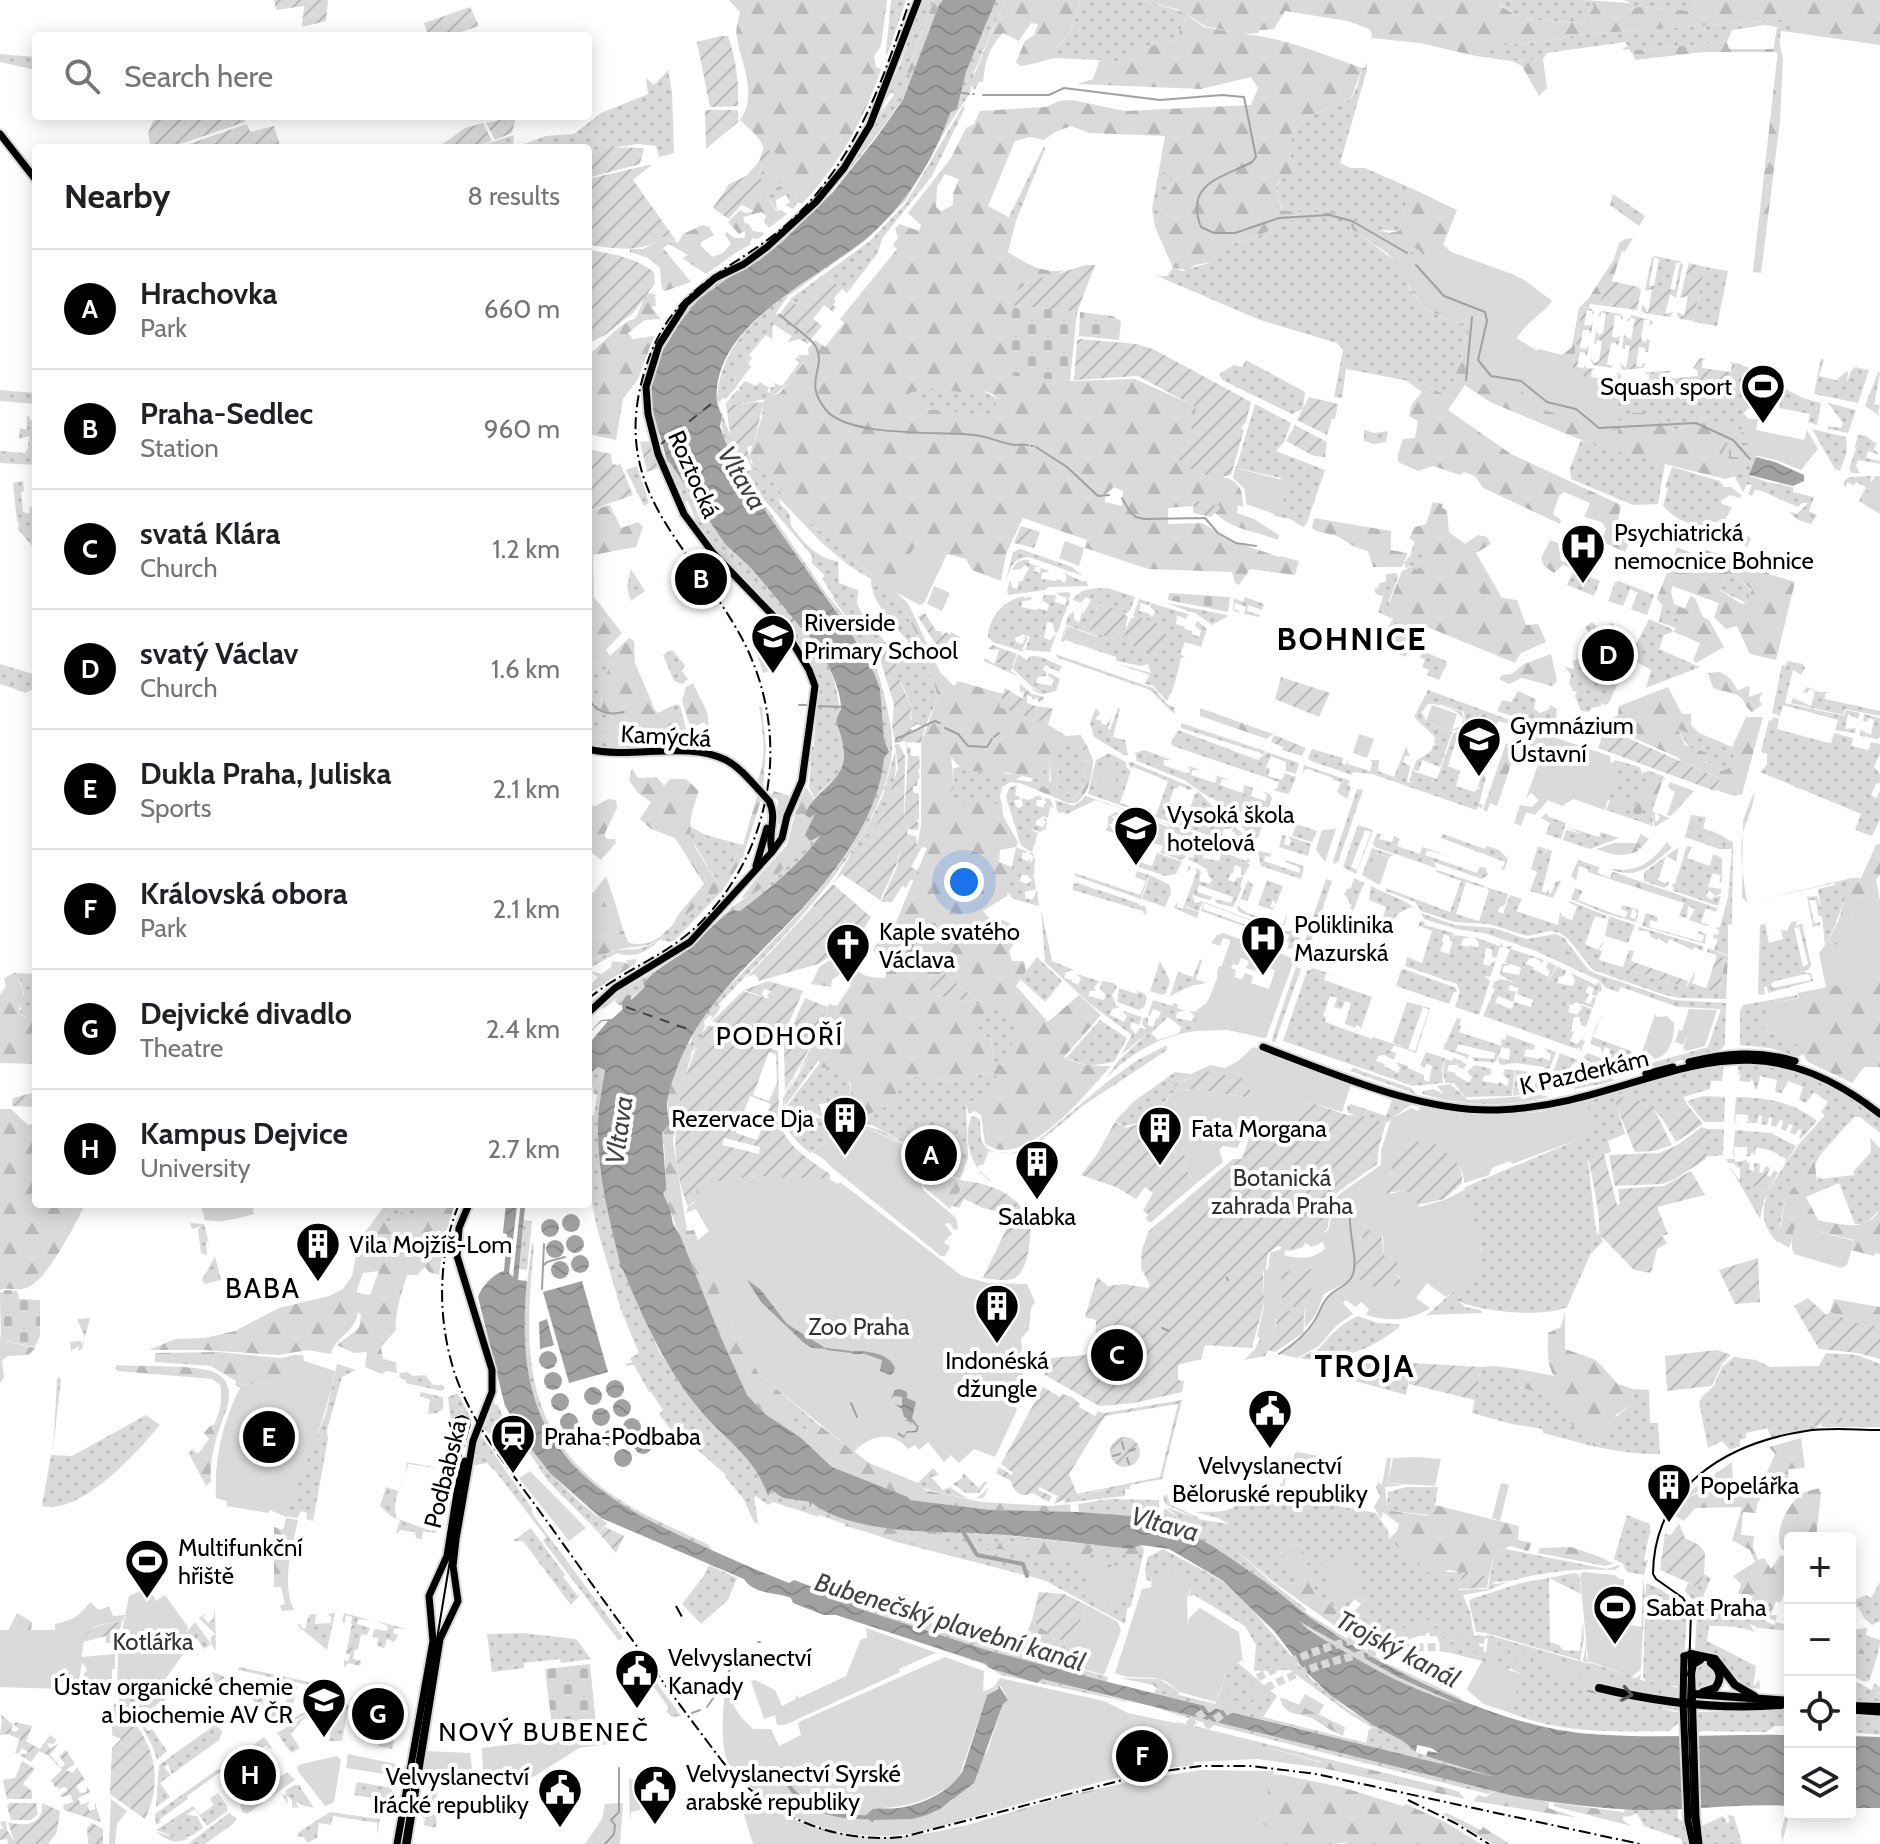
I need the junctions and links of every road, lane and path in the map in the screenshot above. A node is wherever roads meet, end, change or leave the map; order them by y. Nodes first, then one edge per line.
1 (918, 0) edge
2 (0, 134) edge
3 (32, 175) edge
4 (592, 750) edge
5 (771, 803) junction
6 (770, 818) junction
7 (783, 831) junction
8 (771, 848) junction
9 (755, 869) junction
10 (748, 880) junction
11 (592, 1009) edge
12 (1267, 1046) dead end
13 (1731, 1056) junction
14 (1880, 1108) edge
15 (1880, 1114) edge
16 (467, 1208) edge
17 (451, 1553) junction
18 (1692, 1657) junction
19 (1691, 1674) joint
20 (1599, 1688) tunnel mouth
21 (1768, 1699) junction
22 (1690, 1701) junction
23 (1784, 1703) edge
24 (1784, 1704) edge
25 (1856, 1708) edge
26 (1880, 1710) edge
27 (1692, 1817) junction
28 (397, 1844) edge
29 (407, 1844) edge
30 (1693, 1844) edge
31 (1699, 1844) edge

1 - 7 main road, Roztocká
2 - 3 main road
4 - 5 main road, Kamýcká, bridge
5 - 6 main road
5 - 8 main road
6 - 8 main road
6 - 9 main road
7 - 8 main road, Roztocká
7 - 10 main road
8 - 9 main road
9 - 10 main road
10 - 11 main road
12 - 13 main road, K Pazderkám
13 - 14 main road
13 - 15 main road
16 - 17 main road, Podbabská
17 - 28 main road
17 - 29 main road
18 - 19 highway
18 - 21 highway
18 - 22 main road
18 - 22 highway
19 - 22 main road
20 -> 22 highway
21 - 22 highway
21 - 23 highway
22 - 24 highway
22 - 27 main road
25 - 26 highway
27 - 30 main road
27 - 31 main road

